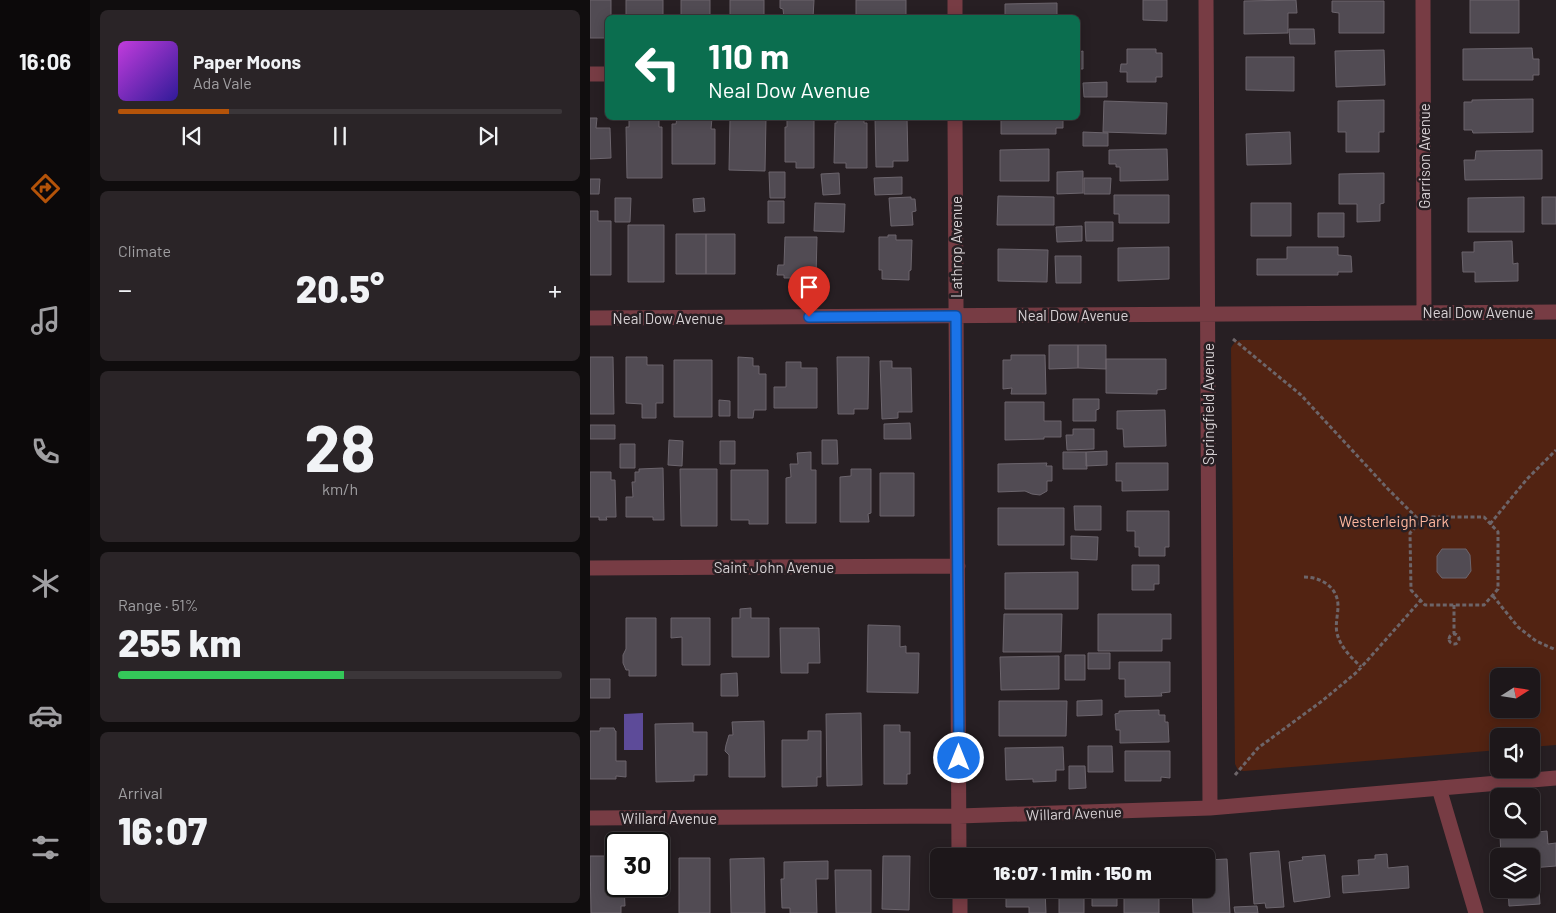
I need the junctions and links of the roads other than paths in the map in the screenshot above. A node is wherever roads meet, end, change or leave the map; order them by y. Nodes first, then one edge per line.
1 (954, 0) edge
2 (1206, 0) edge
3 (1423, 0) edge
4 (955, 15) edge
5 (590, 74) edge
6 (605, 74) edge
7 (955, 120) edge
8 (1556, 312) edge
9 (1424, 313) junction
10 (1207, 314) junction
11 (956, 316) junction
12 (590, 318) edge
13 (958, 566) junction
14 (590, 568) edge
15 (1556, 778) edge
16 (1439, 788) junction
17 (1210, 808) junction
18 (959, 816) junction
19 (590, 818) edge
20 (959, 848) edge
21 (960, 898) edge
22 (960, 913) edge
23 (1476, 913) edge

1 - 4 street
2 - 10 street, Springfield Avenue
3 - 9 street, Garrison Avenue
5 - 6 street
7 - 11 street, Lathrop Avenue
8 - 9 street, Neal Dow Avenue
9 - 10 street, Neal Dow Avenue
10 - 11 street, Neal Dow Avenue
10 - 17 street, Springfield Avenue
11 - 12 street, Neal Dow Avenue
11 - 13 street, Lathrop Avenue
13 - 14 street, Saint John Avenue
13 - 18 street, Lathrop Avenue
15 - 16 street, Willard Avenue
16 - 17 street, Willard Avenue
16 - 23 street
17 - 18 street, Willard Avenue
18 - 19 street, Willard Avenue
18 - 20 street, Lathrop Avenue
21 - 22 street

